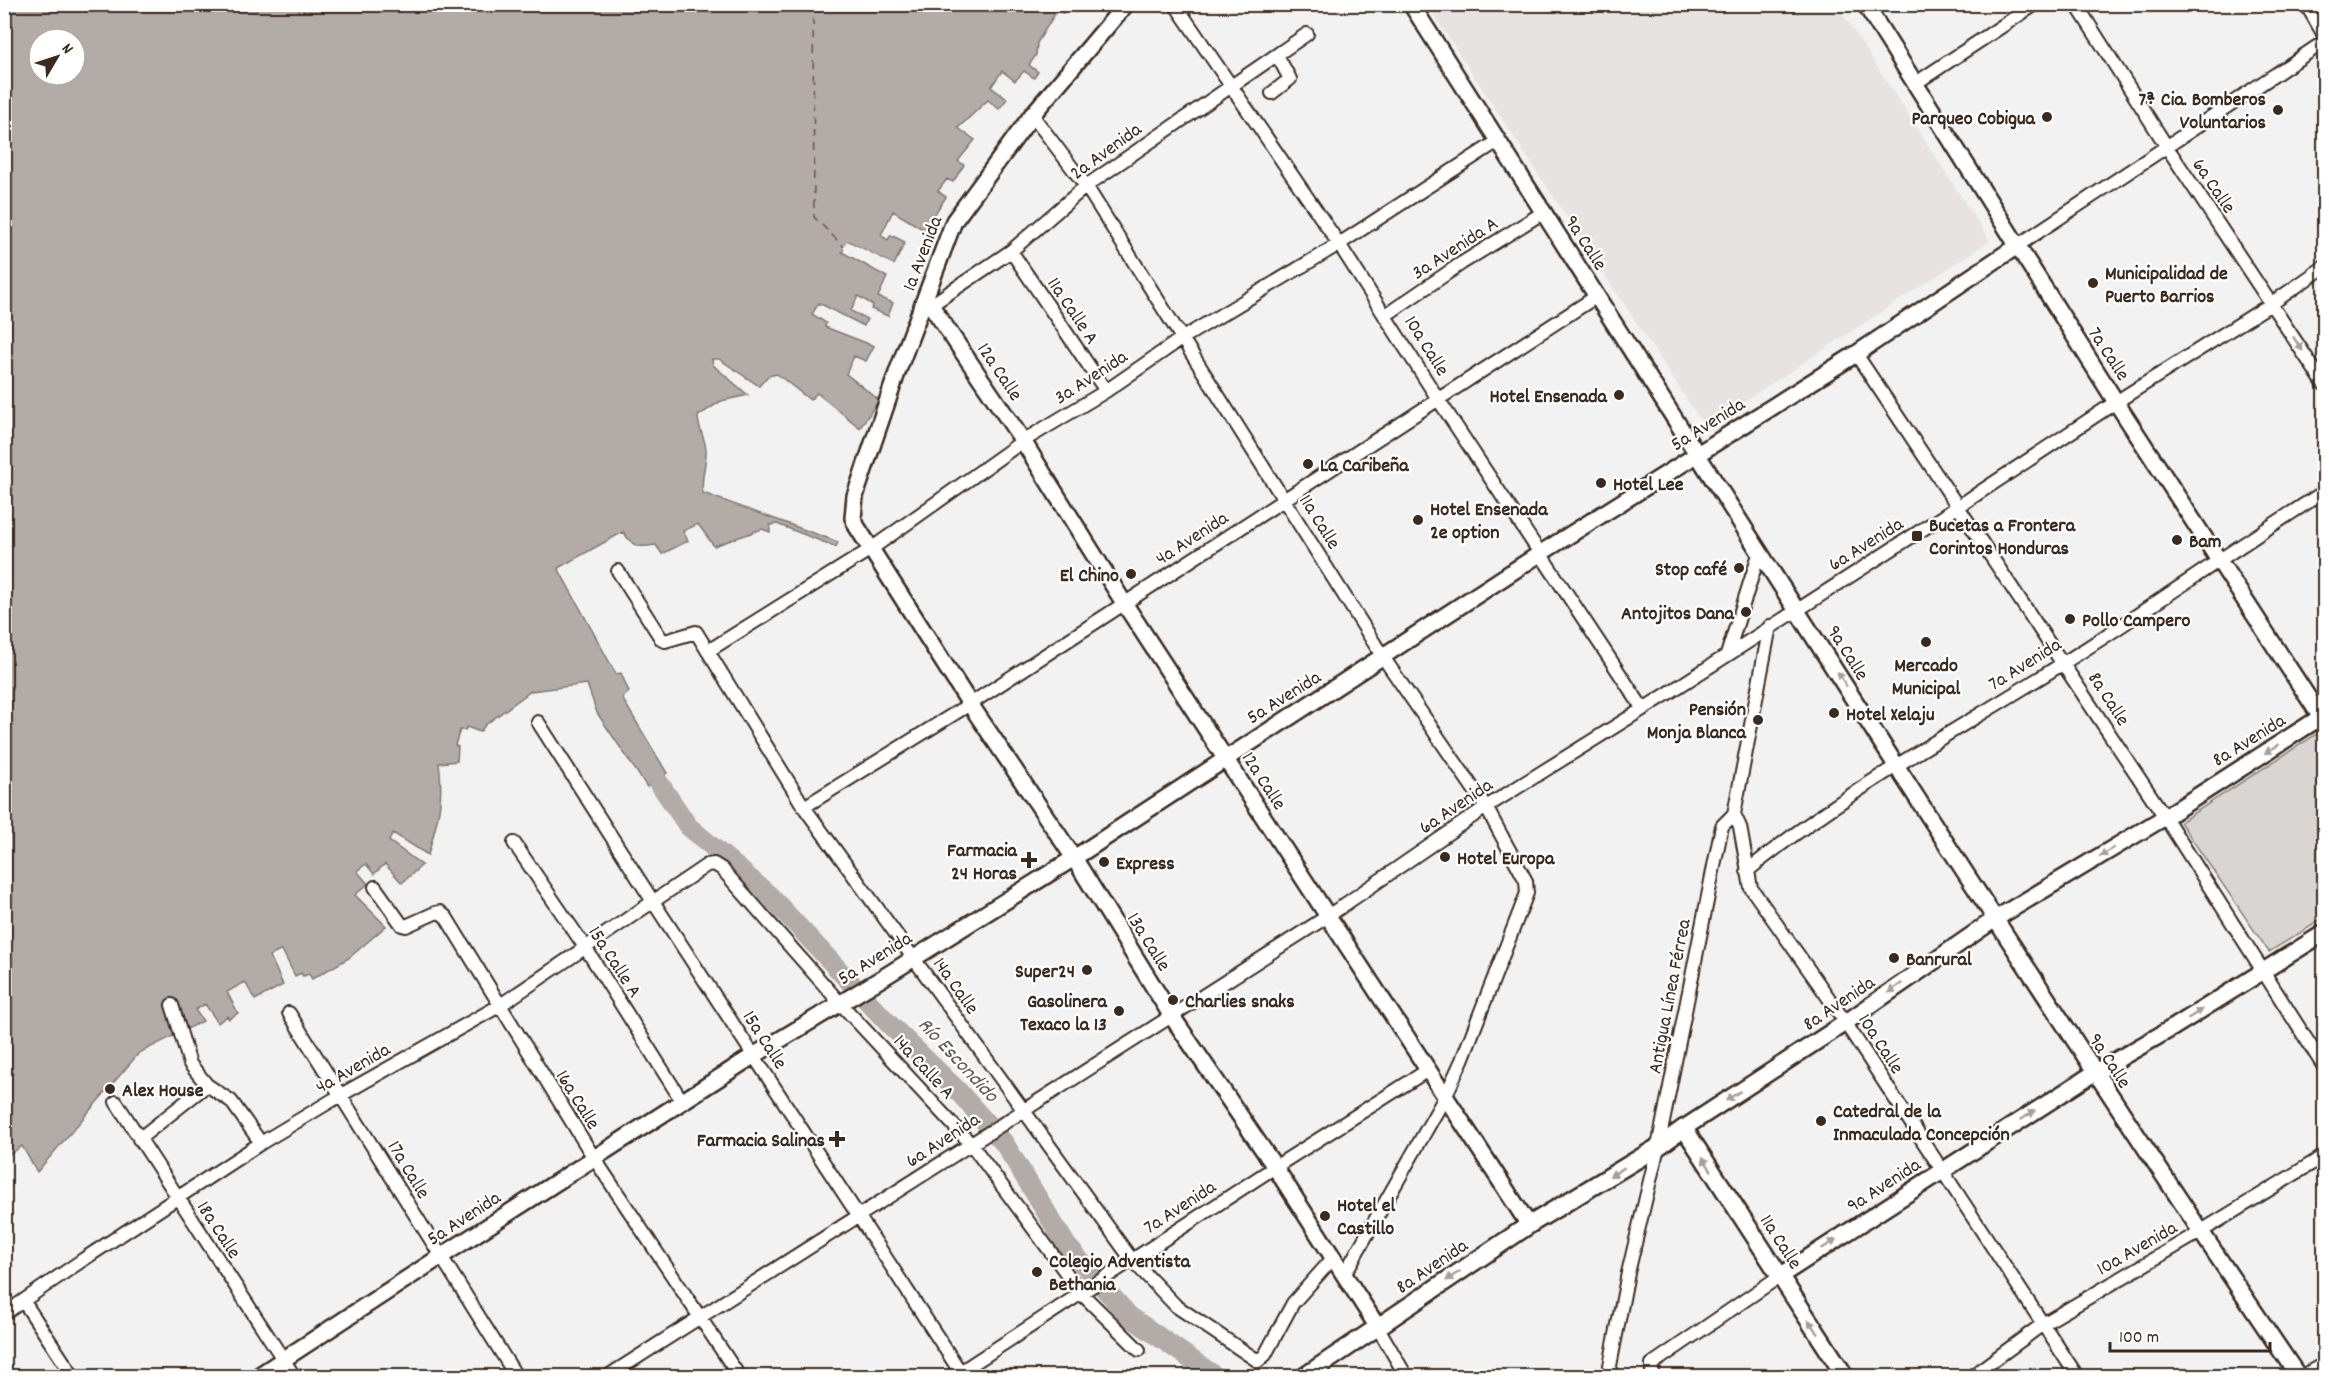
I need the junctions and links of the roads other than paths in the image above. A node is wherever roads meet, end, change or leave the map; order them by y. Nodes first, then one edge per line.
1 (1126, 4) edge
2 (1175, 4) edge
3 (1411, 4) edge
4 (1865, 4) edge
5 (2076, 4) edge
6 (2306, 4) edge
7 (2034, 5) edge
8 (1308, 34) dead end
9 (2325, 34) edge
10 (2325, 42) edge
11 (1277, 55) junction
12 (1916, 83) junction
13 (1230, 85) junction
14 (1272, 93) dead end
15 (1032, 115) junction
16 (1498, 141) junction
17 (2167, 147) junction
18 (1086, 186) junction
19 (1544, 212) junction
20 (1340, 243) junction
21 (2017, 246) junction
22 (1011, 251) junction
23 (2325, 267) edge
24 (1597, 296) junction
25 (928, 302) junction
26 (2271, 304) junction
27 (1386, 315) junction
28 (1181, 339) junction
29 (1856, 354) junction
30 (2325, 384) edge
31 (1106, 391) junction
32 (1438, 399) junction
33 (2116, 402) junction
34 (1023, 441) junction
35 (1698, 453) junction
36 (2325, 492) edge
37 (1283, 500) junction
38 (1959, 506) junction
39 (857, 528) joint
40 (871, 549) junction
41 (1760, 551) junction
42 (1541, 553) junction
43 (2218, 559) junction
44 (618, 571) dead end
45 (1124, 603) junction
46 (1797, 609) junction
47 (1770, 626) junction
48 (708, 651) junction
49 (1727, 655) junction
50 (1383, 657) junction
51 (2063, 663) junction
52 (970, 704) junction
53 (1643, 709) junction
54 (2323, 718) edge
55 (538, 722) dead end
56 (1225, 758) junction
57 (1895, 765) junction
58 (804, 807) junction
59 (1486, 807) junction
60 (1734, 814) junction
61 (2165, 817) junction
62 (514, 843) dead end
63 (1074, 858) junction
64 (722, 869) joint
65 (1747, 870) junction
66 (375, 887) dead end
67 (652, 900) junction
68 (1328, 916) junction
69 (1995, 919) junction
70 (2325, 933) edge
71 (585, 947) junction
72 (913, 957) junction
73 (2263, 972) junction
74 (845, 1000) junction
75 (172, 1005) dead end
76 (499, 1006) junction
77 (288, 1013) dead end
78 (1171, 1015) junction
79 (1845, 1023) junction
80 (753, 1056) junction
81 (2325, 1067) edge
82 (1428, 1070) junction
83 (2094, 1073) junction
84 (207, 1085) junction
85 (341, 1095) junction
86 (1445, 1097) junction
87 (682, 1101) junction
88 (116, 1102) dead end
89 (1018, 1113) junction
90 (1684, 1128) junction
91 (139, 1139) junction
92 (261, 1143) junction
93 (972, 1143) junction
94 (1658, 1147) junction
95 (2325, 1156) edge
96 (594, 1158) junction
97 (1275, 1167) junction
98 (1942, 1170) junction
99 (177, 1198) junction
100 (857, 1216) junction
101 (1529, 1226) junction
102 (2200, 1232) junction
103 (440, 1257) junction
104 (1334, 1257) junction
105 (1132, 1260) junction
106 (1344, 1275) junction
107 (1780, 1276) junction
108 (1085, 1290) junction
109 (24, 1302) junction
110 (4, 1314) edge
111 (698, 1317) junction
112 (2043, 1324) junction
113 (1377, 1326) junction
114 (1138, 1350) dead end
115 (284, 1360) junction
116 (2325, 1364) edge
117 (1652, 1370) edge
118 (959, 1375) edge
119 (73, 1377) edge
120 (258, 1377) edge
121 (294, 1377) edge
122 (516, 1377) edge
123 (608, 1377) edge
124 (739, 1377) edge
125 (1291, 1377) edge
126 (1305, 1377) edge
127 (1406, 1377) edge
128 (1608, 1377) edge
129 (1845, 1377) edge
130 (1972, 1377) edge
131 (2077, 1377) edge
132 (2300, 1377) edge

1 - 15 street, 1a Avenida
2 - 13 street, 10a Calle
3 - 16 street, 9a Calle
4 - 12 street, 7a Calle
5 - 17 street, 6a Calle
6 - 9 street
7 - 12 street
8 - 11 street, 2a Avenida
10 - 17 street, 5a Avenida
11 - 13 street, 2a Avenida
11 - 14 street
12 - 21 street, 7a Calle
13 - 18 street, 2a Avenida
13 - 20 street, 10a Calle
15 - 18 street, 11a Calle
15 - 25 street, 1a Avenida
16 - 19 street, 9a Calle
16 - 20 street, 3a Avenida
17 - 21 street, 5a Avenida
17 - 26 street, 6a Calle
18 - 22 street, 2a Avenida
18 - 28 street, 11a Calle
19 - 24 street, 9a Calle
19 - 27 street, 3a Avenida A
20 - 27 street, 10a Calle
20 - 28 street, 3a Avenida
21 - 29 street, 5a Avenida
21 - 33 street, 7a Calle
22 - 25 street, 2a Avenida
22 - 31 street, 11a Calle A
23 - 26 street, 6a Avenida
24 - 32 street, 4a Avenida
24 - 35 street, 9a Calle
25 - 34 street, 12a Calle
25 - 39 street, 1a Avenida
26 -> 30 street, 6a Calle
26 - 33 street, 6a Avenida
27 - 32 street, 10a Calle
28 - 31 street, 3a Avenida
28 - 37 street, 11a Calle
29 - 35 street, 5a Avenida
29 - 38 street, 8a Calle
31 - 34 street, 3a Avenida
32 - 37 street, 4a Avenida
32 - 42 street, 10a Calle
33 - 38 street, 6a Avenida
33 - 43 street, 7a Calle
34 - 40 street, 3a Avenida
34 - 45 street, 12a Calle
35 - 41 street, 9a Calle
35 - 42 street, 5a Avenida
36 - 43 street, 7a Avenida
37 - 45 street, 4a Avenida
37 - 50 street, 11a Calle
38 - 46 street, 6a Avenida
38 - 51 street, 8a Calle
39 - 40 street, 13a Calle
40 - 48 street, 3a Avenida
40 - 52 street, 13a Calle
41 - 46 street, 9a Calle
41 - 49 street
42 - 50 street, 5a Avenida
42 - 53 street, 10a Calle
43 - 51 street, 7a Avenida
43 - 54 street, 7a Calle
44 - 48 street, 14a Calle
45 - 52 street, 4a Avenida
45 - 56 street, 12a Calle
46 - 47 street, 6a Avenida
57 -> 46 street, 9a Calle
47 - 49 street, 6a Avenida
47 - 60 street, Antigua Línea Férrea
48 - 58 street, 14a Calle
49 - 53 street, 6a Avenida
50 - 56 street, 5a Avenida
50 - 59 street, 11a Calle
51 - 57 street, 7a Avenida
51 - 61 street, 8a Calle
52 - 58 street, 4a Avenida
52 - 63 street, 13a Calle
53 - 59 street, 6a Avenida
54 -> 61 street, 8a Avenida
55 - 67 street, 15a Calle
56 - 63 street, 5a Avenida
56 - 68 street, 12a Calle
57 - 65 street, 7a Avenida
57 - 69 street, 9a Calle
58 - 72 street, 14a Calle
59 - 68 street, 6a Avenida
59 - 86 street, 11a Calle
60 - 65 street, 10a Calle
60 - 94 street, Antigua Línea Férrea
61 -> 69 street, 8a Avenida
61 - 73 street, 8a Calle
62 - 71 street, 15a Calle A
63 - 72 street, 5a Avenida
63 - 78 street, 13a Calle
64 - 67 street, 4a Avenida
64 - 74 street, 14a Calle A
65 - 79 street, 10a Calle
66 - 76 street, 16a Calle
67 - 71 street, 4a Avenida
67 - 80 street, 15a Calle
68 - 78 street, 6a Avenida
68 - 82 street, 12a Calle
69 -> 79 street, 8a Avenida
69 - 83 street, 9a Calle
70 - 73 street, 9a Avenida
71 - 76 street, 4a Avenida
71 - 87 street, 15a Calle A
72 - 74 street, 5a Avenida
72 - 89 street, 14a Calle
73 - 81 street, 8a Calle
83 -> 73 street, 9a Avenida
74 - 80 street, 5a Avenida
74 - 93 street, 14a Calle A
75 - 84 street
76 - 85 street, 4a Avenida
76 - 96 street, 16a Calle
77 - 85 street, 17a Calle
78 - 89 street, 6a Avenida
78 - 97 street, 13a Calle
79 -> 90 street, 8a Avenida
79 - 98 street, 10a Calle
80 - 87 street, 5a Avenida
80 - 100 street, 15a Calle
82 - 86 street, 12a Calle
82 - 97 street, 7a Avenida
98 -> 83 street, 9a Avenida
83 - 102 street, 9a Calle
84 - 91 street
84 - 92 street
85 - 92 street, 4a Avenida
85 - 103 street, 17a Calle
86 - 101 street, 12a Calle
86 - 106 street
87 - 96 street, 5a Avenida
88 - 91 street, 18a Calle
89 - 93 street, 6a Avenida
89 - 105 street, 14a Calle
90 - 94 main road, 8a Avenida
107 -> 90 main road, 11a Calle
91 - 99 street, 18a Calle
92 - 99 street, 4a Avenida
93 - 100 street, 6a Avenida
93 - 108 street, 14a Calle A
94 -> 101 main road, 8a Avenida
94 - 128 street, Antigua Línea Férrea
95 - 102 street, 10a Avenida
96 - 103 street, 5a Avenida
96 - 111 street, 16a Calle
97 - 104 street, 13a Calle
97 - 105 street, 7a Avenida
107 -> 98 street, 9a Avenida
98 - 112 street, 10a Calle
99 - 109 street, 4a Avenida
99 - 115 street, 18a Calle
100 - 111 street, 6a Avenida
100 - 118 street, 15a Calle
101 -> 113 main road, 8a Avenida
102 - 112 street, 10a Avenida
102 - 132 street, 9a Calle
103 - 115 street, 5a Avenida
103 - 122 street, 17a Calle
104 - 105 street, 14a Calle
104 - 106 street, 13a Calle
105 - 108 street, 7a Avenida
106 - 113 street, 13a Calle
107 - 117 street, 9a Avenida
129 -> 107 main road, 11a Calle
108 - 114 street, 14a Calle A
108 - 118 street, 7a Avenida
109 - 110 street, 4a Avenida
109 - 119 street
111 - 123 street, 6a Avenida
111 - 124 street, 16a Calle
112 - 130 street, 10a Avenida
112 - 131 street, 10a Calle
113 - 125 main road, 8a Avenida
113 - 126 main road, 8a Avenida
113 - 127 street, 13a Calle
115 - 120 street, 5a Avenida
115 - 121 street, 18a Calle
116 - 132 street

